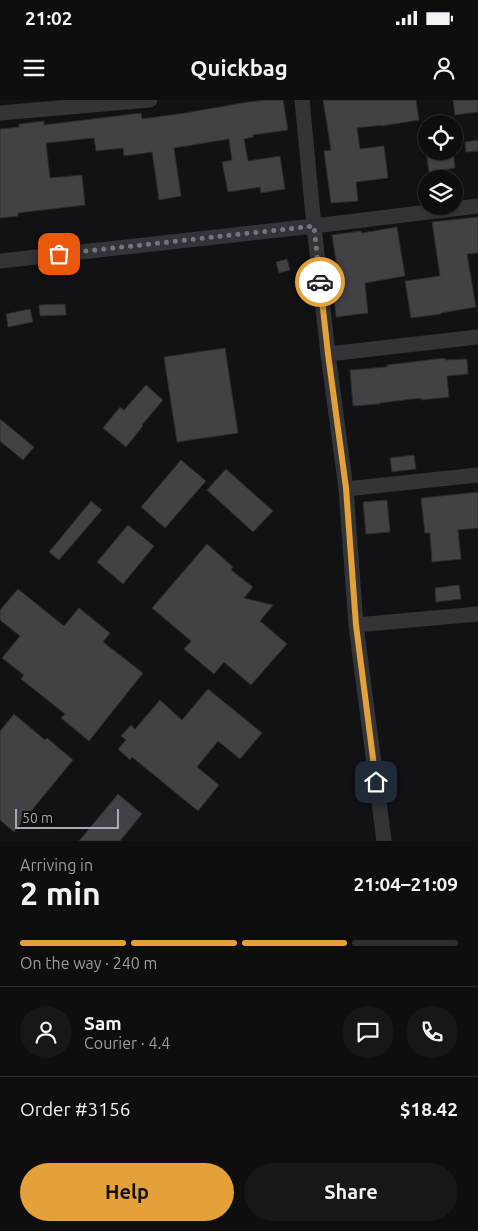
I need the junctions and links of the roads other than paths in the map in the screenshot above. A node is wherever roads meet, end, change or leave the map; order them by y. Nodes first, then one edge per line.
1 (150, 100) edge
2 (302, 100) edge
3 (0, 113) edge
4 (478, 206) edge
5 (314, 226) junction
6 (0, 261) edge
7 (478, 337) edge
8 (328, 354) junction
9 (478, 475) edge
10 (346, 488) junction
11 (478, 614) edge
12 (356, 625) junction
13 (384, 841) edge

1 - 3 street
2 - 5 street
4 - 5 street
5 - 6 street
5 - 8 street
7 - 8 street
8 - 10 street
9 - 10 street
10 - 12 street
11 - 12 street
12 - 13 street

